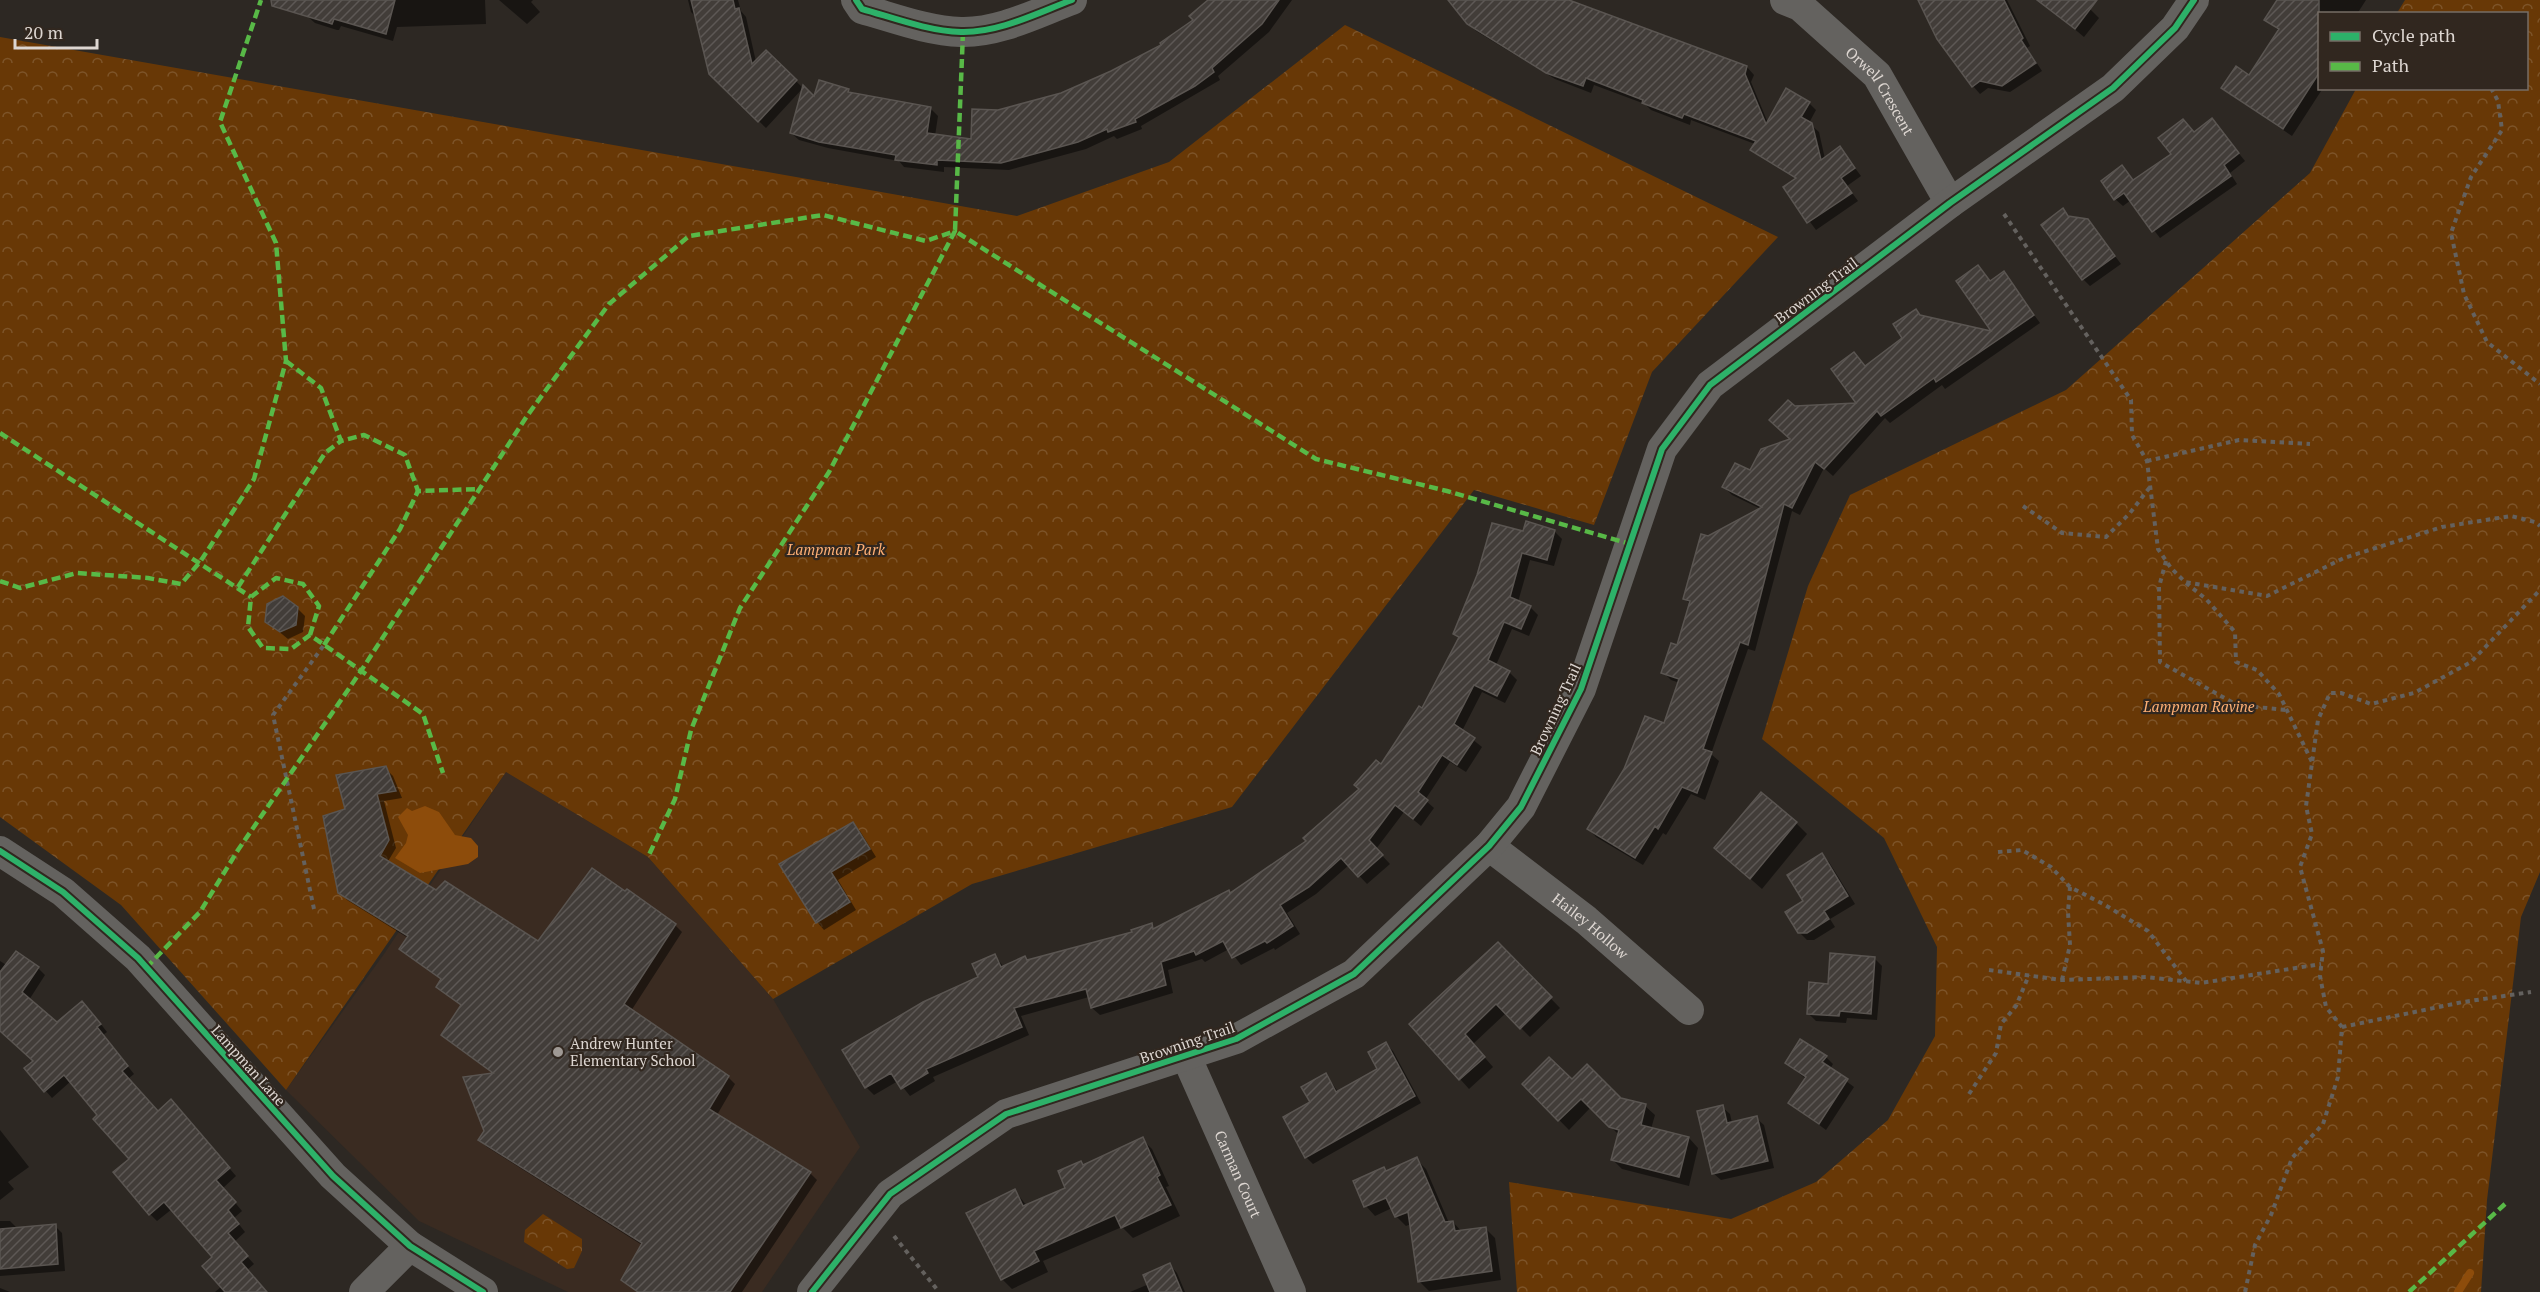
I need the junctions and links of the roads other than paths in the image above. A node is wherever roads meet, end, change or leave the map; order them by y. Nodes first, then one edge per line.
1 (856, 0) edge
2 (1072, 0) edge
3 (2194, 0) edge
4 (1796, 2) edge
5 (1950, 203) junction
6 (1489, 846) junction
7 (0, 851) edge
8 (1689, 1010) dead end
9 (1185, 1056) junction
10 (410, 1246) junction
11 (364, 1292) edge
12 (483, 1292) edge
13 (812, 1292) edge
14 (1291, 1292) edge

1 - 2 street
3 - 5 street, Browning Trail
4 - 5 street, Orwell Crescent
5 - 6 street, Browning Trail
6 - 8 street, Hailey Hollow
6 - 9 street, Browning Trail
7 - 10 street, Lampman Lane
9 - 13 street, Browning Trail
9 - 14 street, Carman Court
10 - 11 street
10 - 12 street, Lampman Lane

